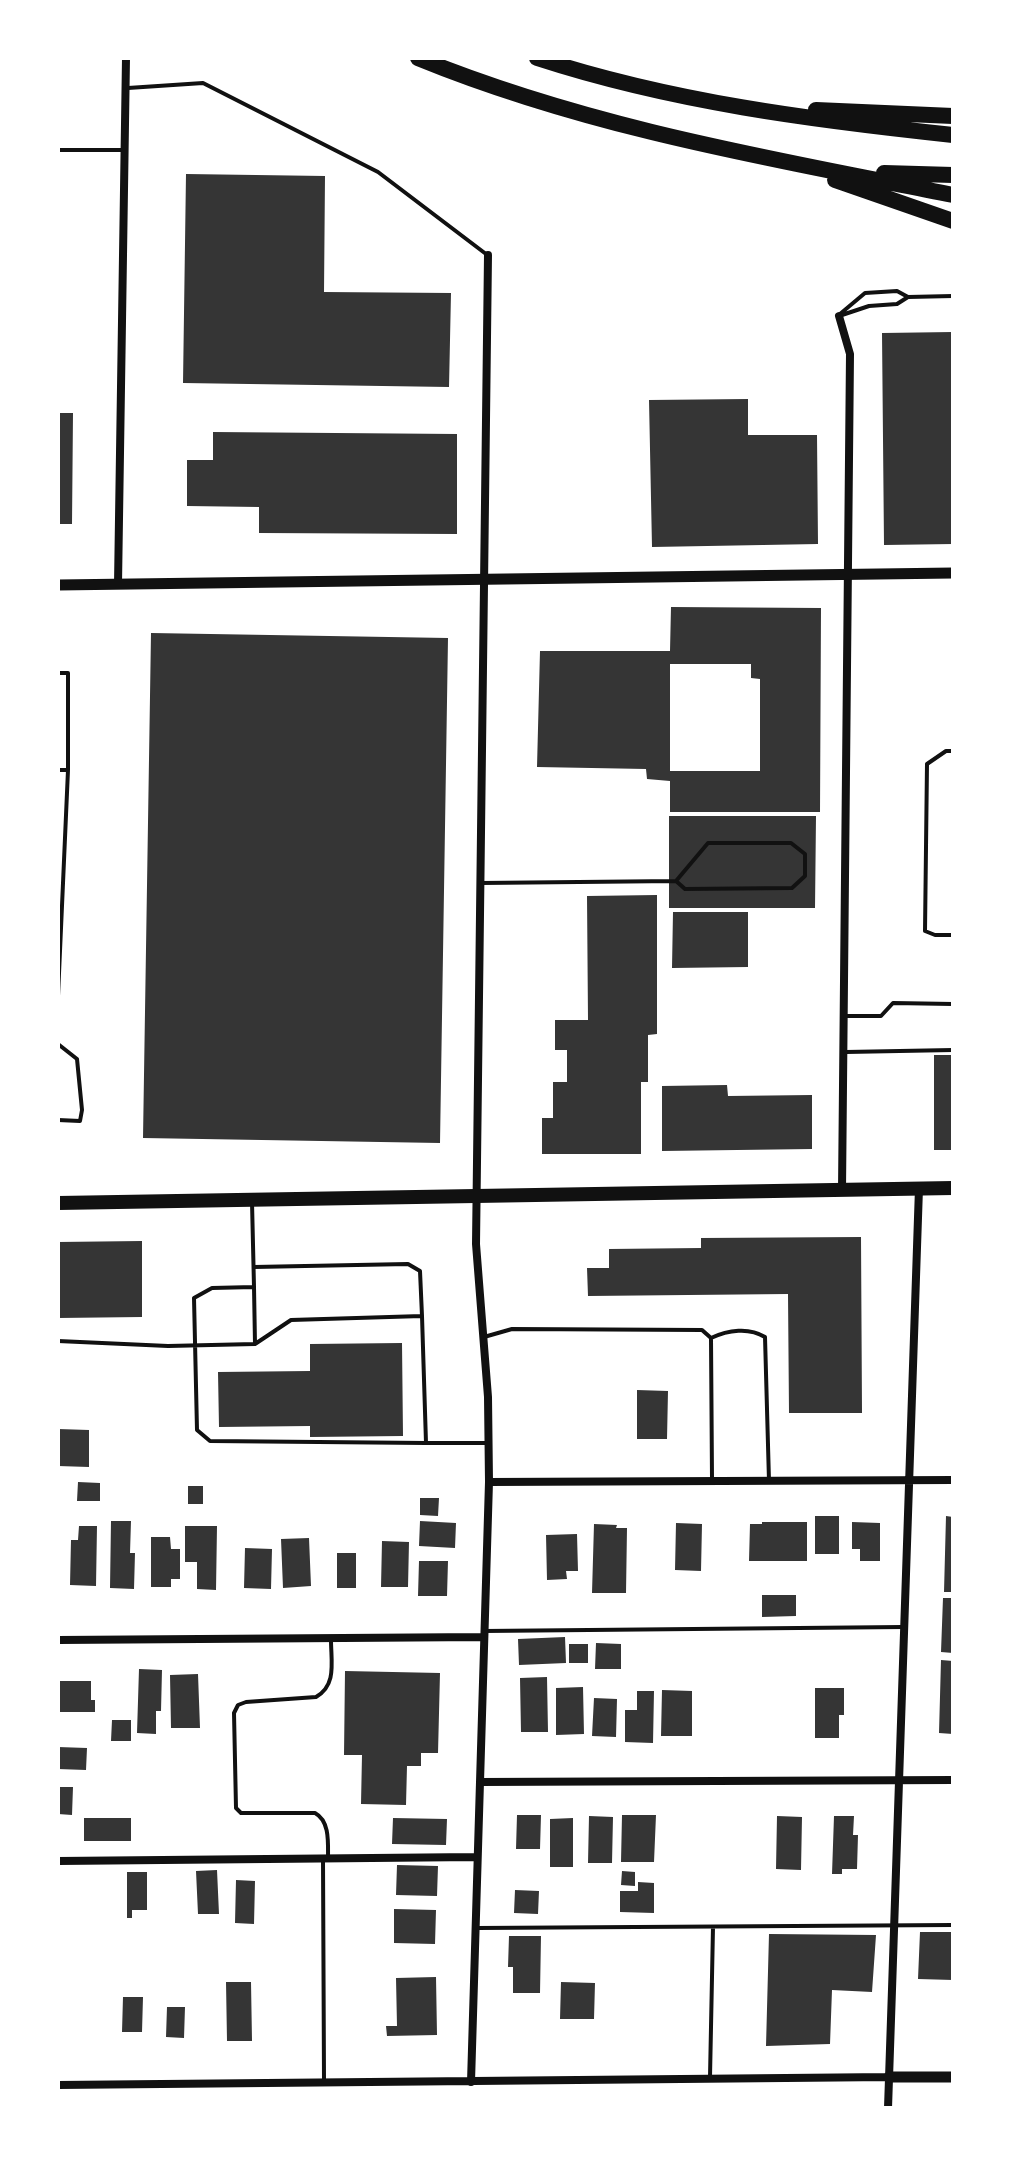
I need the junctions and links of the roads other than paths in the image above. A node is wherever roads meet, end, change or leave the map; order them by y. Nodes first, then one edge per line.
1 (126, 58) edge
2 (418, 58) edge
3 (537, 58) edge
4 (126, 88) junction
5 (743, 108) junction
6 (953, 116) edge
7 (953, 135) edge
8 (58, 150) edge
9 (125, 150) junction
10 (785, 161) junction
11 (835, 171) junction
12 (953, 175) edge
13 (953, 195) edge
14 (953, 221) edge
15 (488, 255) joint
16 (953, 296) edge
17 (908, 297) junction
18 (839, 316) junction
19 (849, 573) junction
20 (953, 573) edge
21 (484, 579) junction
22 (118, 584) junction
23 (58, 585) edge
24 (58, 673) edge
25 (953, 751) edge
26 (58, 770) edge
27 (68, 770) junction
28 (676, 881) junction
29 (481, 883) junction
30 (953, 935) edge
31 (58, 996) edge
32 (953, 1004) edge
33 (844, 1016) junction
34 (58, 1044) edge
35 (953, 1050) edge
36 (843, 1052) junction
37 (58, 1120) edge
38 (919, 1188) junction
39 (953, 1188) edge
40 (842, 1189) junction
41 (477, 1195) junction
42 (252, 1200) junction
43 (58, 1203) edge
44 (254, 1267) junction
45 (254, 1287) junction
46 (422, 1316) junction
47 (484, 1337) junction
48 (711, 1338) junction
49 (58, 1341) edge
50 (255, 1344) junction
51 (193, 1345) junction
52 (426, 1443) junction
53 (488, 1443) junction
54 (953, 1480) edge
55 (769, 1481) junction
56 (910, 1481) junction
57 (489, 1482) junction
58 (712, 1482) junction
59 (905, 1627) junction
60 (484, 1634) junction
61 (331, 1638) junction
62 (58, 1640) edge
63 (900, 1779) junction
64 (953, 1780) edge
65 (480, 1782) junction
66 (476, 1857) junction
67 (326, 1859) junction
68 (58, 1861) edge
69 (953, 1925) edge
70 (894, 1926) junction
71 (713, 1927) junction
72 (474, 1928) junction
73 (889, 2077) junction
74 (953, 2077) edge
75 (710, 2079) junction
76 (324, 2082) junction
77 (471, 2082) junction
78 (58, 2085) edge
79 (888, 2108) edge

1 - 4 street
2 - 10 highway
3 - 5 highway
4 - 9 street
4 - 15 lane
5 - 6 highway
5 - 7 highway
8 - 9 lane
9 - 22 street
10 - 11 highway
10 - 14 highway
11 - 12 highway
11 - 13 highway
15 - 21 street
16 - 17 lane
17 - 18 lane
17 - 18 lane
18 - 19 street
19 - 20 street
19 - 21 street
19 - 33 street
21 - 22 street
21 - 29 street
22 - 23 street
24 - 27 lane
25 - 30 lane
26 - 27 lane
27 - 31 lane
28 - 28 lane
28 - 29 lane
29 - 41 street
32 - 33 lane
33 - 36 street
34 - 37 lane
35 - 36 lane
36 - 40 street
38 - 39 main road
38 - 40 main road
38 - 56 street
40 - 41 main road
41 - 42 main road
41 - 47 street
42 - 43 main road
42 - 44 lane
44 - 45 lane
44 - 46 lane
45 - 50 lane
45 - 51 lane
46 - 50 lane
46 - 52 lane
47 - 48 lane
47 - 53 street
48 - 55 lane
48 - 58 lane
49 - 51 lane
50 - 51 lane
51 - 52 lane
52 - 53 lane
53 - 57 street
54 - 56 street
55 - 56 street
55 - 58 street
56 - 59 street
57 - 58 street
57 - 60 street
59 - 60 lane
59 - 63 street
60 - 61 street
60 - 65 street
61 - 62 street
61 - 67 lane
63 - 64 street
63 - 65 street
63 - 70 street
65 - 66 street
66 - 67 street
66 - 72 street
67 - 68 street
67 - 76 lane
69 - 70 lane
70 - 71 lane
70 - 73 street
71 - 72 lane
71 - 75 lane
72 - 77 street
73 - 74 street
73 - 75 street
73 - 79 street
75 - 77 street
76 - 77 street
76 - 78 street

